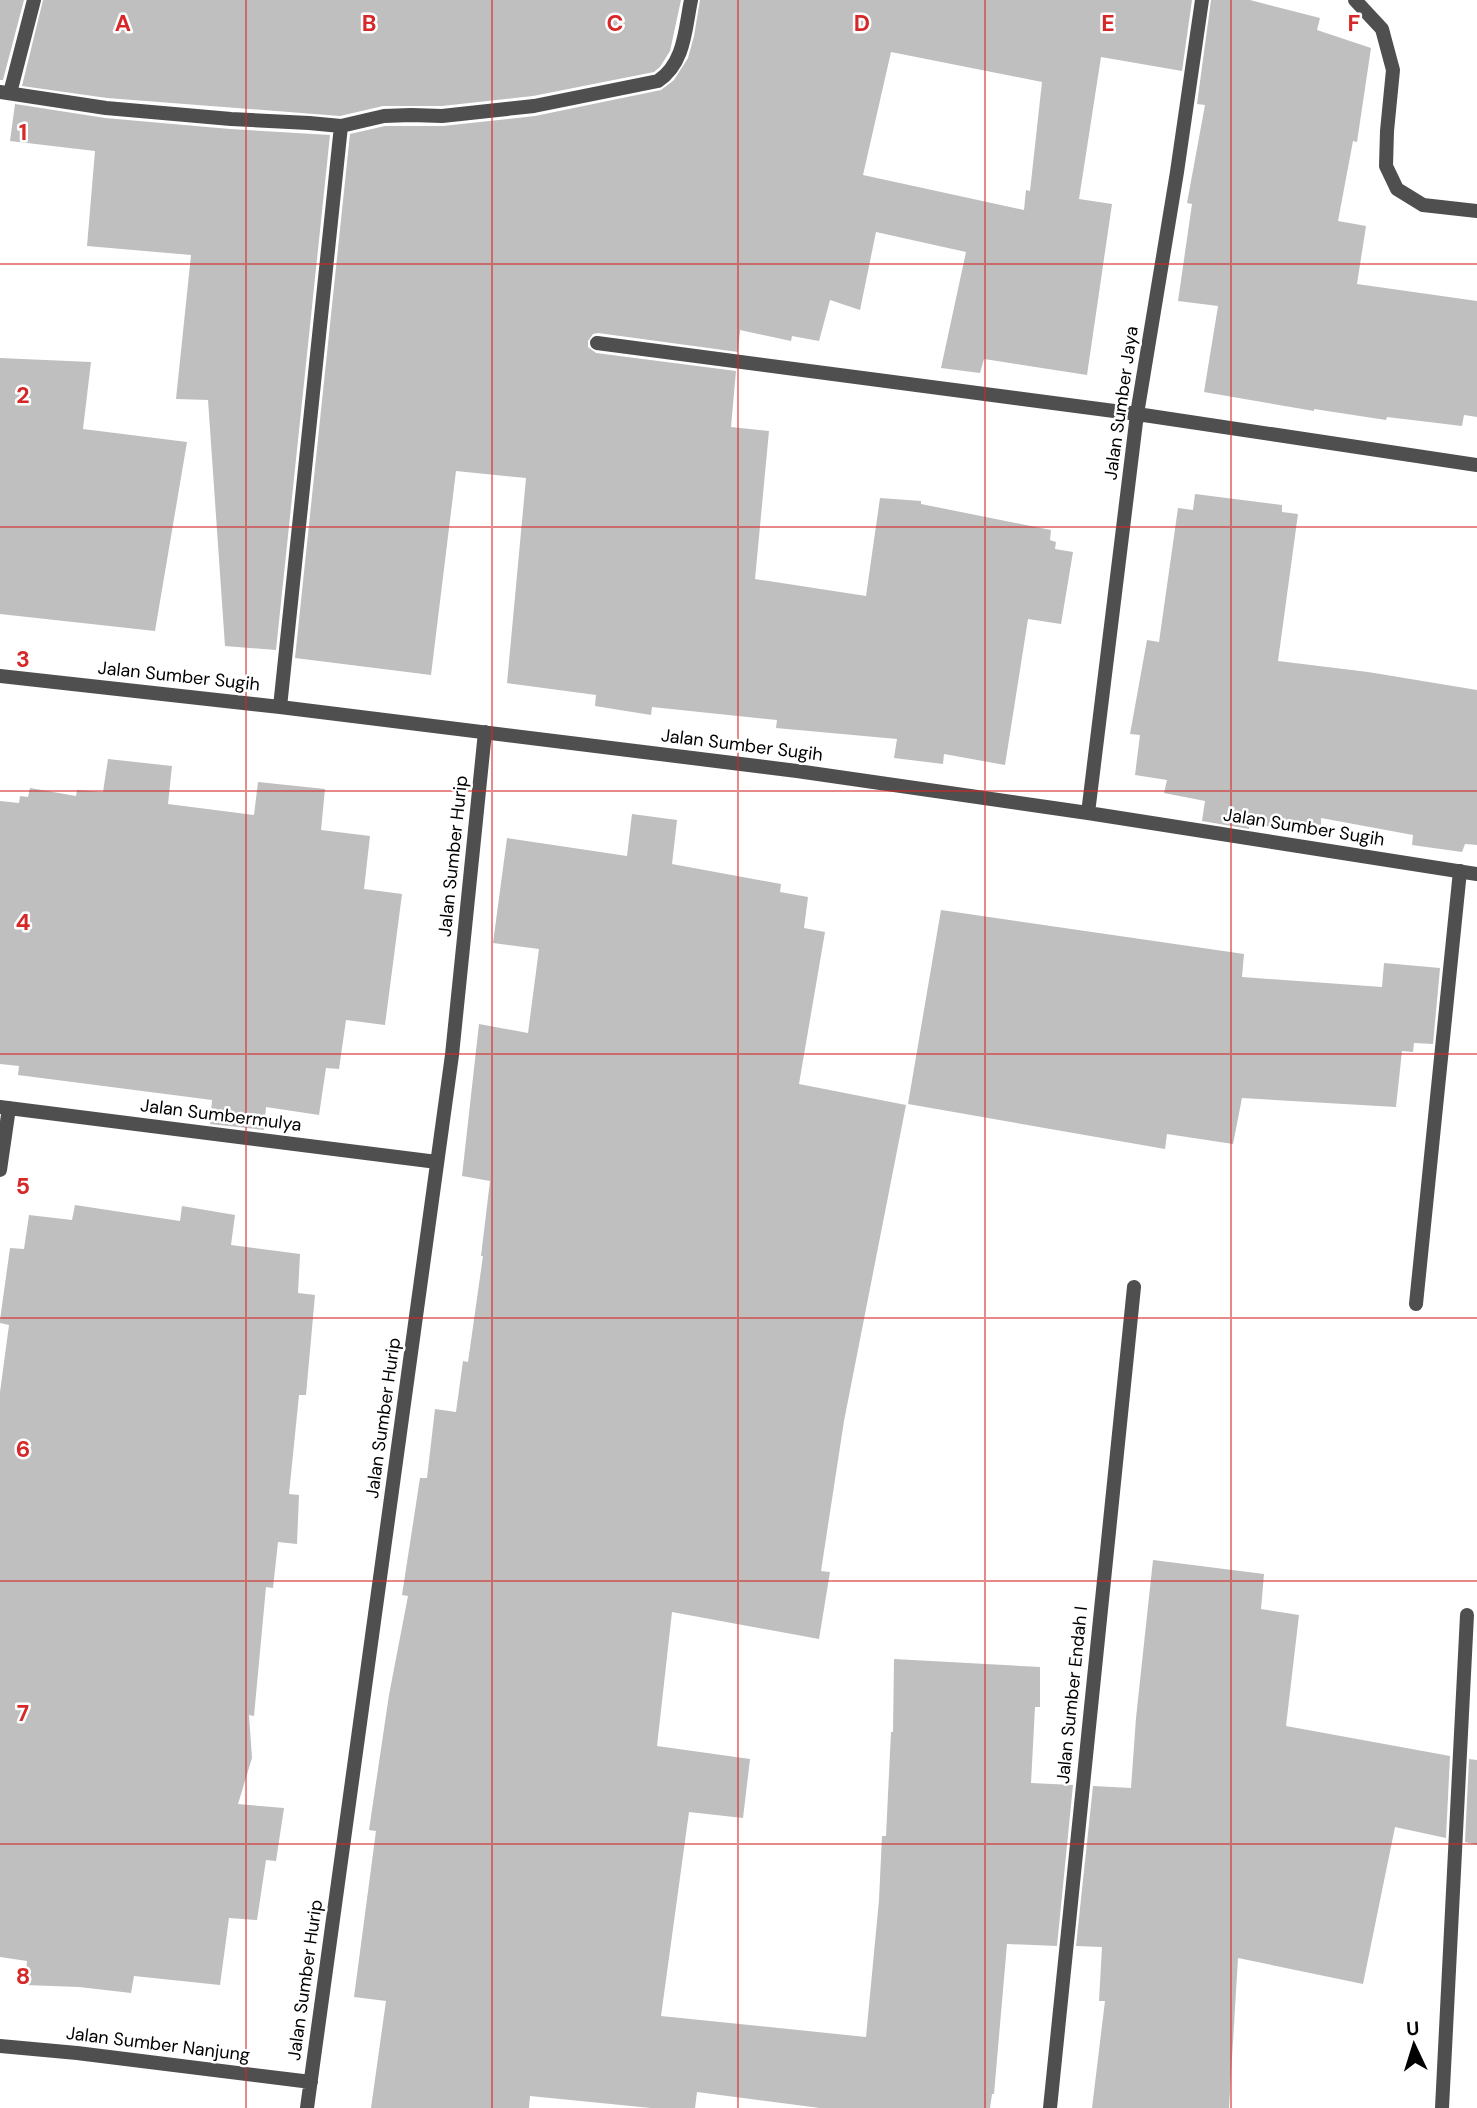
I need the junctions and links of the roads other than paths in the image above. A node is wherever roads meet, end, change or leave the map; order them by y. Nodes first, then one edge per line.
1 (34, 0) edge
2 (691, 0) edge
3 (1202, 0) edge
4 (1355, 0) edge
5 (5, 93) edge
6 (341, 127) junction
7 (1477, 211) edge
8 (597, 343) dead end
9 (1137, 414) junction
10 (1477, 465) edge
11 (0, 676) edge
12 (281, 707) junction
13 (485, 732) junction
14 (1088, 813) junction
15 (1460, 871) junction
16 (1477, 874) edge
17 (5, 1108) edge
18 (437, 1162) junction
19 (0, 1170) edge
20 (1134, 1287) dead end
21 (1416, 1304) dead end
22 (1466, 1615) dead end
23 (0, 2046) edge
24 (311, 2082) junction
25 (307, 2108) edge
26 (1050, 2108) edge
27 (1442, 2108) edge

1 - 5 street
2 - 6 street
3 - 9 street, Jalan Sumber Jaya
4 - 7 street
5 - 6 street
6 - 12 street
8 - 9 street
9 - 10 street
9 - 14 street, Jalan Sumber Jaya
11 - 12 street, Jalan Sumber Sugih
12 - 13 street, Jalan Sumber Sugih
13 - 14 street, Jalan Sumber Sugih
13 - 18 street, Jalan Sumber Hurip
14 - 15 street, Jalan Sumber Sugih
15 - 16 street, Jalan Sumber Sugih
15 - 21 street
17 - 18 street, Jalan Sumbermulya
17 - 19 street
18 - 24 street, Jalan Sumber Hurip
20 - 26 street, Jalan Sumber Endah I
22 - 27 street
23 - 24 street, Jalan Sumber Nanjung
24 - 25 street, Jalan Sumber Hurip

